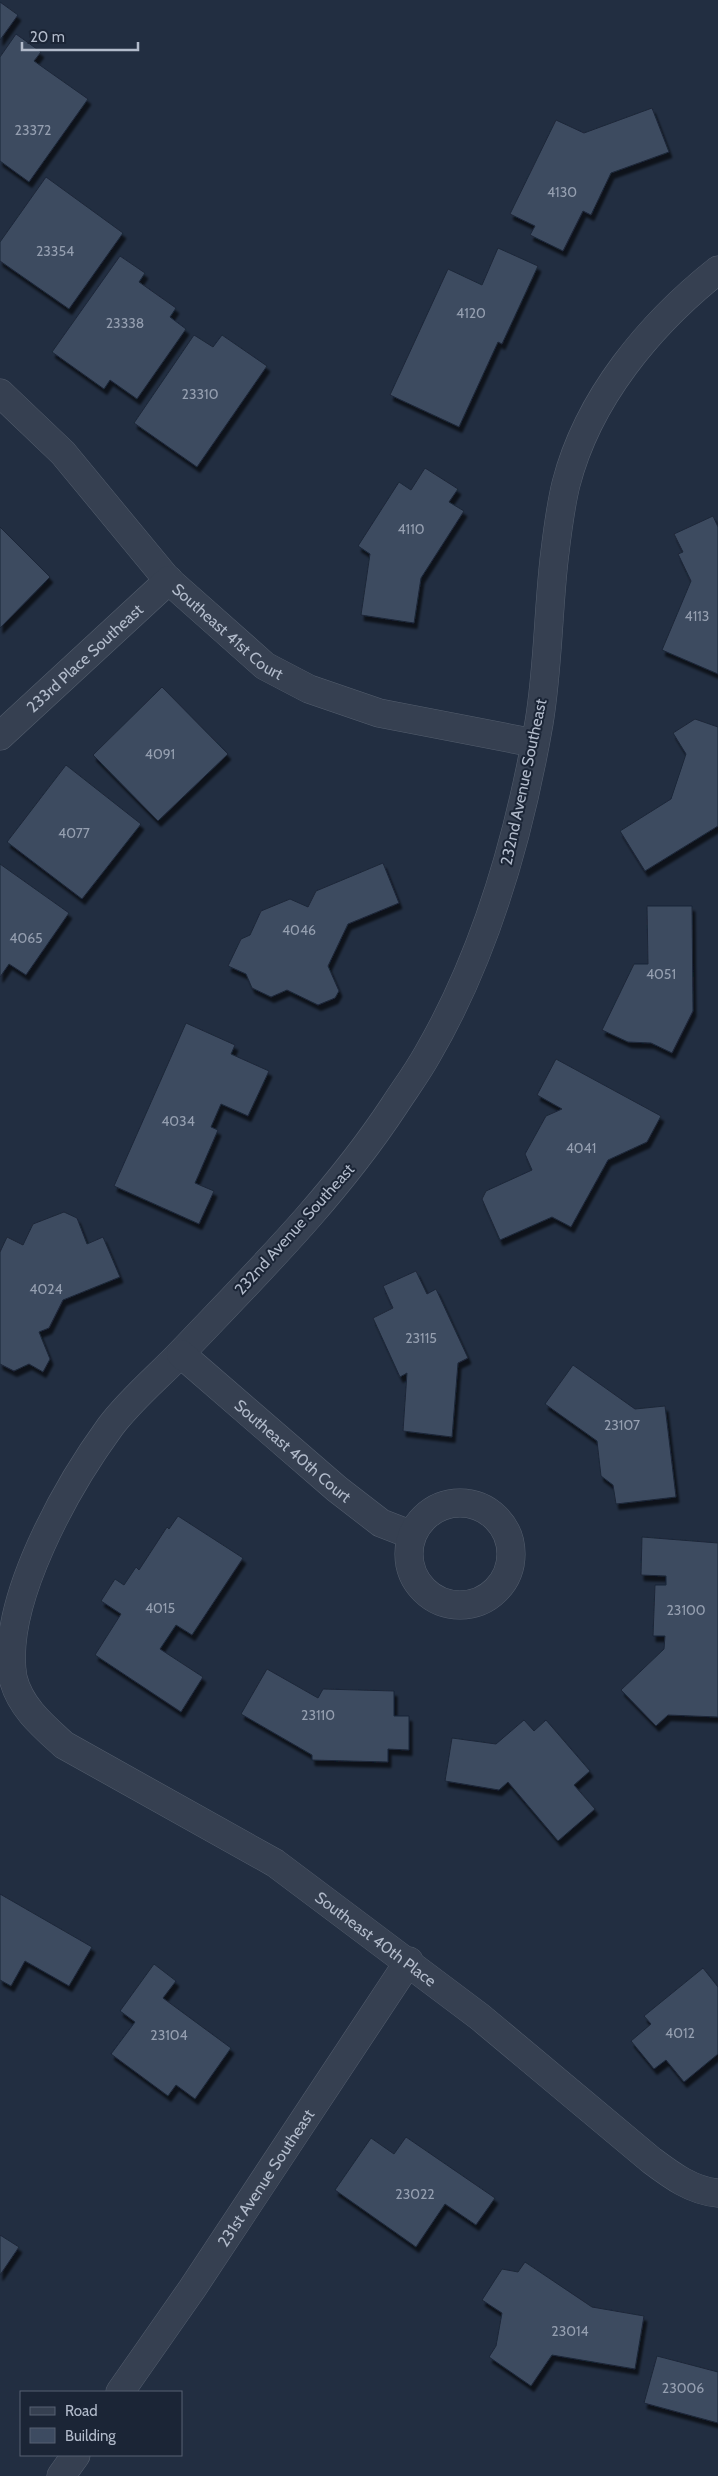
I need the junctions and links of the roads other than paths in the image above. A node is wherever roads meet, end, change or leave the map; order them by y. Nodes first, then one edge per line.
1 (718, 270) edge
2 (0, 393) edge
3 (169, 580) junction
4 (0, 736) edge
5 (534, 743) junction
6 (181, 1354) junction
7 (412, 1535) dead end
8 (20, 1699) joint
9 (409, 1962) junction
10 (718, 2194) edge
11 (121, 2391) edge
12 (75, 2456) edge
13 (61, 2476) edge

1 - 5 street, 232nd Avenue Southeast
2 - 3 street, Southeast 41st Court
3 - 4 street, 233rd Place Southeast
3 - 5 street, Southeast 41st Court
5 - 6 street, 232nd Avenue Southeast
6 - 7 street, Southeast 40th Court
6 - 8 street, 232nd Avenue Southeast
8 - 9 street, Southeast 40th Place
9 - 10 street, Southeast 40th Place
9 - 11 street, 231st Avenue Southeast
12 - 13 street

